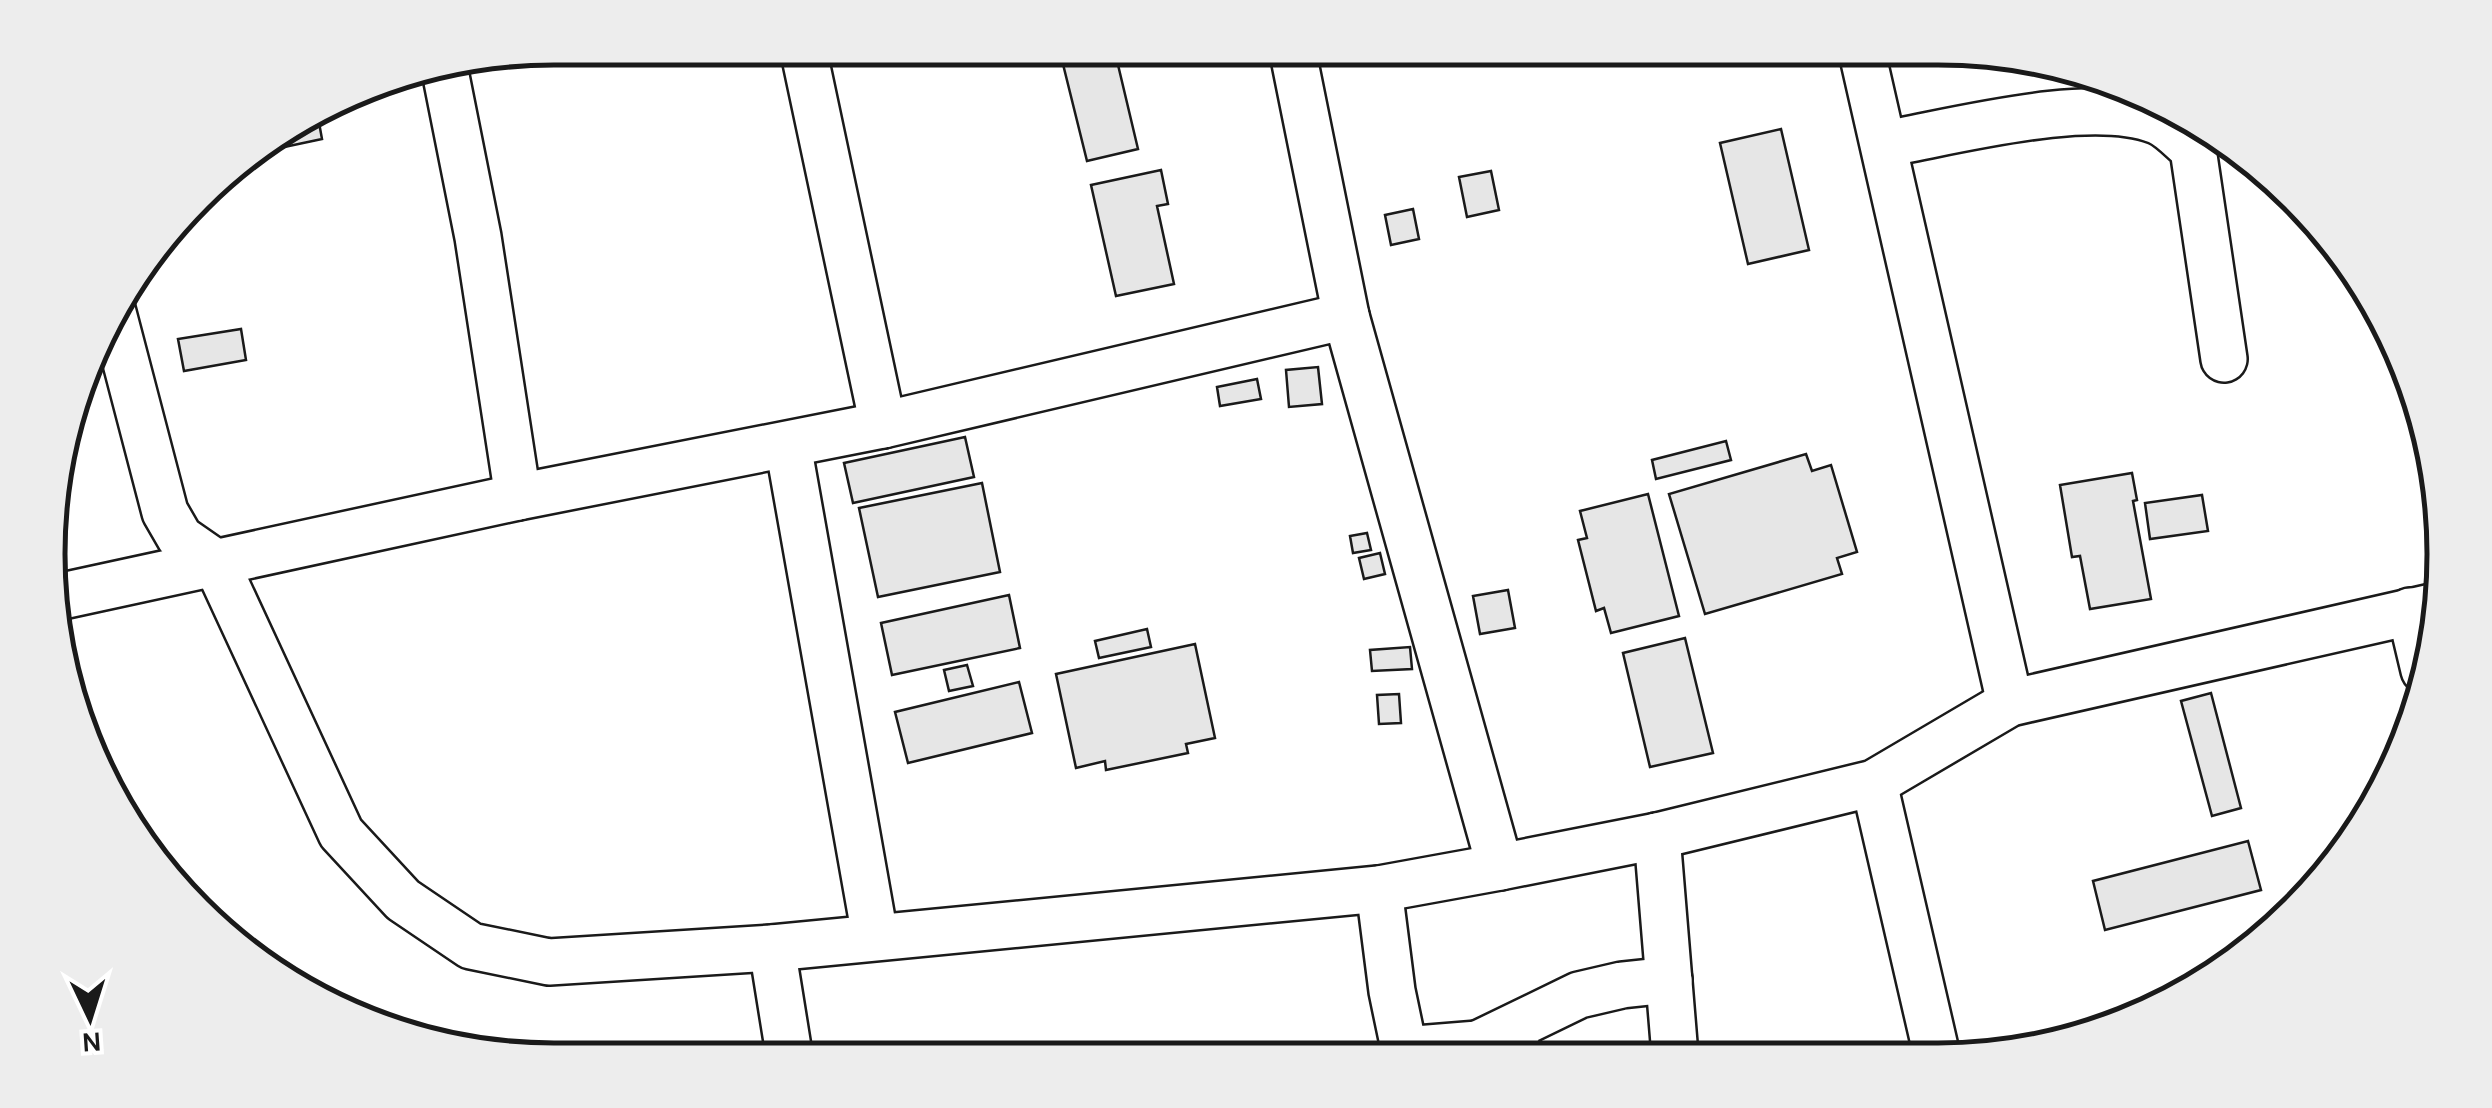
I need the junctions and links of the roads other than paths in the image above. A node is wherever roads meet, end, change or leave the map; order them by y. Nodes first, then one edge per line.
1 (807, 65) edge
2 (1295, 65) edge
3 (1866, 65) edge
4 (446, 77) edge
5 (1884, 144) junction
6 (1346, 316) junction
7 (118, 333) edge
8 (2224, 359) dead end
9 (883, 425) junction
10 (788, 445) junction
11 (518, 497) junction
12 (216, 563) junction
13 (67, 595) edge
14 (2421, 609) edge
15 (2010, 703) junction
16 (1874, 783) junction
17 (1657, 836) junction
18 (1500, 867) junction
19 (1379, 889) junction
20 (875, 936) junction
21 (772, 948) junction
22 (1669, 980) junction
23 (787, 1043) edge
24 (1403, 1043) edge
25 (1480, 1043) edge
26 (1674, 1043) edge
27 (1934, 1043) edge

1 - 9 street
2 - 6 street
3 - 5 street
4 - 11 street
5 - 8 street
5 - 15 street
6 - 9 street
6 - 18 street
7 - 12 street
9 - 10 street
10 - 11 street
10 - 20 street
11 - 12 street
12 - 13 street
12 - 21 street
14 - 15 street
15 - 16 street
16 - 17 street
16 - 27 street
17 - 18 street
17 - 22 street
18 - 19 street
19 - 20 street
19 - 24 street
20 - 21 street
21 - 23 street
22 - 25 street
22 - 26 street

